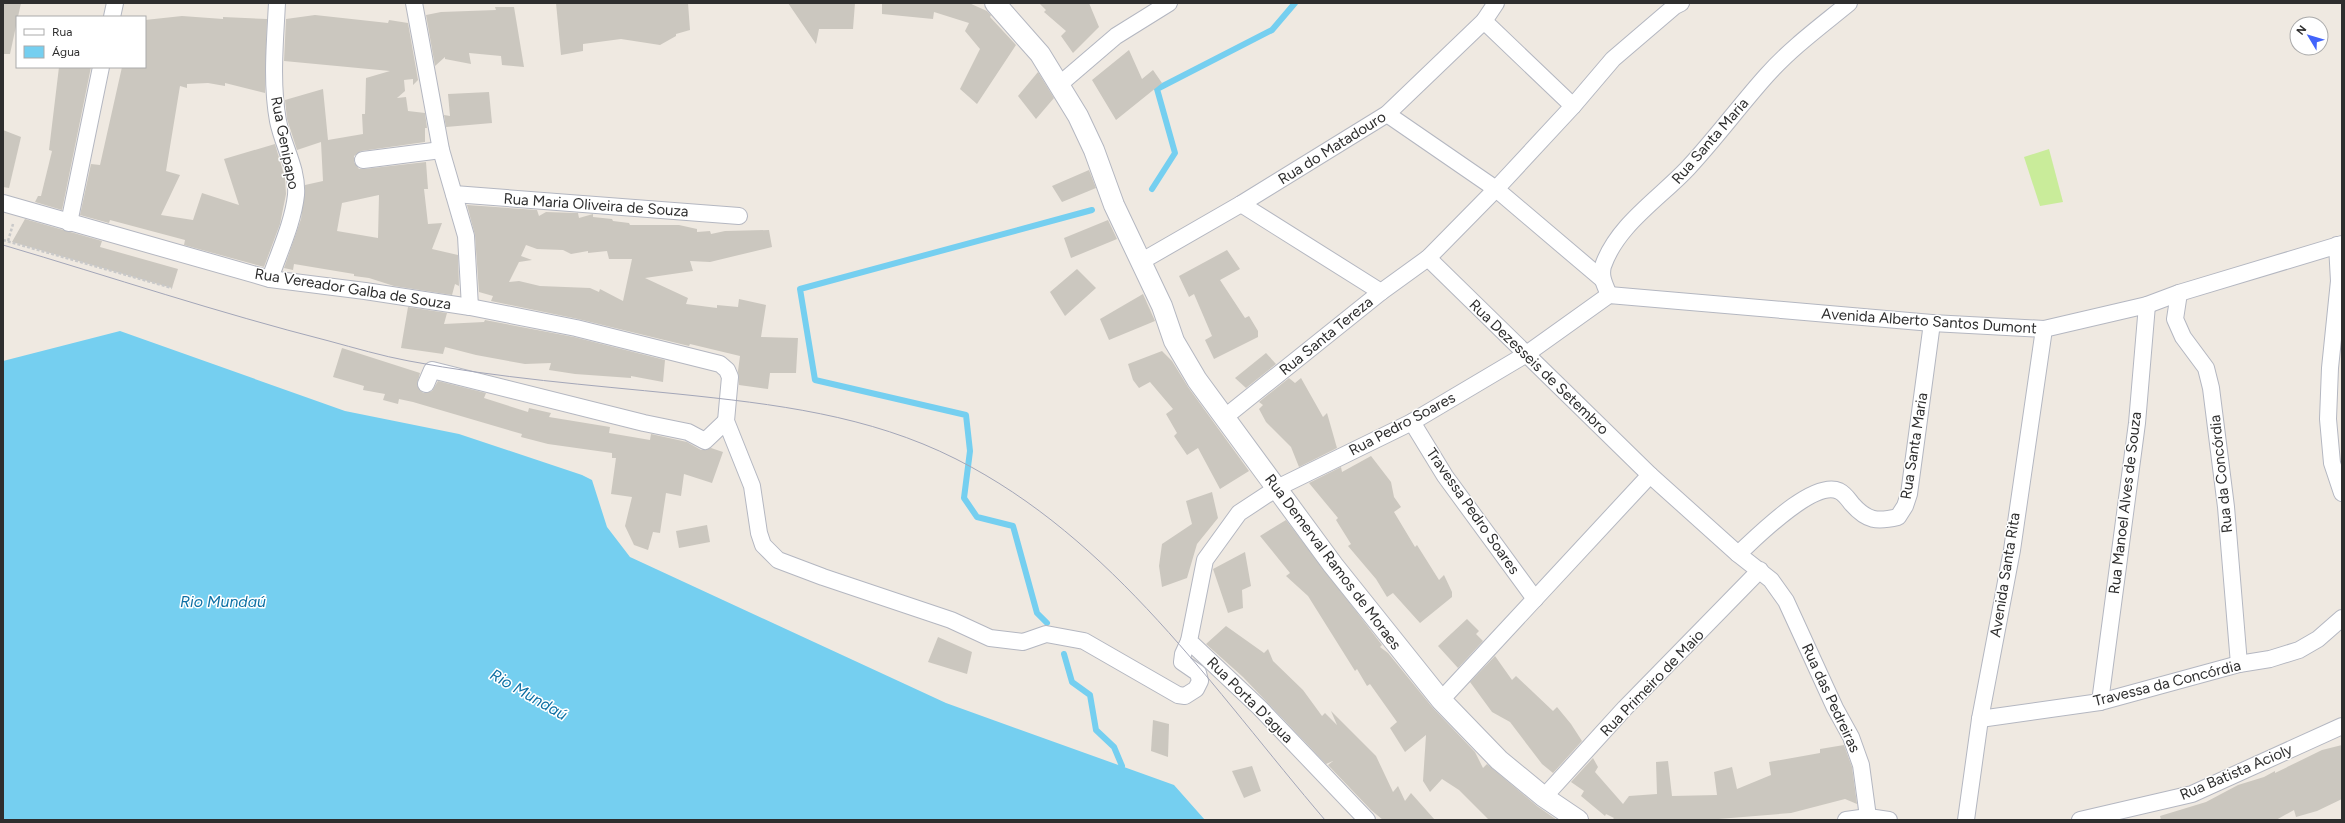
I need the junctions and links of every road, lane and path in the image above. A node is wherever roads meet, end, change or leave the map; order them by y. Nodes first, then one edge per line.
1 (115, 3) edge
2 (278, 3) edge
3 (414, 3) edge
4 (995, 3) edge
5 (1169, 3) edge
6 (1496, 3) edge
7 (1849, 3) edge
8 (1677, 4) edge
9 (112, 16) edge
10 (1484, 21) junction
11 (101, 68) edge
12 (1060, 84) junction
13 (1573, 106) junction
14 (1387, 114) junction
15 (441, 150) junction
16 (363, 160) dead end
17 (1496, 190) junction
18 (454, 194) junction
19 (3, 202) edge
20 (1241, 204) junction
21 (739, 216) dead end
22 (69, 223) junction
23 (3, 240) edge
24 (2340, 244) edge
25 (1428, 258) junction
26 (1142, 262) junction
27 (270, 279) junction
28 (1602, 279) junction
29 (172, 288) dead end
30 (1381, 292) junction
31 (2179, 293) junction
32 (1609, 295) junction
33 (2148, 305) junction
34 (470, 307) junction
35 (1932, 323) junction
36 (2044, 329) junction
37 (1525, 355) junction
38 (426, 384) dead end
39 (1225, 417) junction
40 (726, 421) junction
41 (1412, 422) junction
42 (1650, 475) junction
43 (1276, 488) junction
44 (2342, 493) edge
45 (1738, 554) junction
46 (1760, 570) junction
47 (1535, 599) junction
48 (2342, 618) edge
49 (1799, 628) joint
50 (1189, 641) junction
51 (2239, 664) junction
52 (1441, 700) junction
53 (2100, 702) junction
54 (1980, 719) junction
55 (2342, 726) edge
56 (1544, 798) junction
57 (1868, 817) junction
58 (1367, 820) edge
59 (1578, 820) edge
60 (1846, 820) edge
61 (1889, 820) edge
62 (1966, 820) edge
63 (2080, 820) edge

1 - 9 street
2 - 27 street, Rua Genipapo
3 - 15 street
4 - 12 street, Rua Demerval Ramos de Moraes
5 - 12 street
6 - 10 street, Rua do Matadouro
7 - 28 street, Rua Santa Maria
8 - 13 street
10 - 13 street
10 - 14 street, Rua do Matadouro
11 - 22 street
12 - 26 street, Rua Demerval Ramos de Moraes
13 - 17 street
14 - 17 street
14 - 20 street, Rua do Matadouro
15 - 16 street
15 - 18 street
17 - 25 street
17 - 28 street
18 - 21 street, Rua Maria Oliveira de Souza
18 - 34 street
19 - 22 street, Rua Vereador Galba de Souza
20 - 26 street, Rua do Matadouro
20 - 30 street
22 - 27 street, Rua Vereador Galba de Souza
23 - 29 path
24 - 31 street, Avenida Alberto Santos Dumont
24 - 44 street
25 - 30 street, Rua Santa Tereza
25 - 37 street, Rua Dezesseis de Setembro
26 - 39 street, Rua Demerval Ramos de Moraes
27 - 34 street, Rua Vereador Galba de Souza
28 - 32 street
30 - 39 street, Rua Santa Tereza
31 - 33 street, Avenida Alberto Santos Dumont
31 - 51 street, Rua da Concórdia
32 - 35 street, Avenida Alberto Santos Dumont
32 - 37 street
33 - 36 street, Avenida Alberto Santos Dumont
33 - 53 street, Rua Manoel Alves de Souza
34 - 40 street, Rua Vereador Galba de Souza
35 - 36 street, Avenida Alberto Santos Dumont
35 - 45 street, Rua Santa Maria
36 - 54 street, Avenida Santa Rita
37 - 41 street, Rua Pedro Soares
37 - 42 street, Rua Dezesseis de Setembro
38 - 40 street
39 - 43 street, Rua Demerval Ramos de Moraes
40 - 50 street
41 - 43 street, Rua Pedro Soares
41 - 47 street, Travessa Pedro Soares
42 - 45 street, Rua Dezesseis de Setembro
42 - 47 street
43 - 50 street, Rua Pedro Soares
43 - 52 street, Rua Demerval Ramos de Moraes
45 - 46 street, Rua Dezesseis de Setembro
46 - 49 street, Rua Dezesseis de Setembro
46 - 56 street, Rua Primeiro de Maio
47 - 52 street
48 - 51 street, Travessa da Concórdia
49 - 57 street, Rua das Pedreiras
50 - 58 street, Rua Porta D'agua
51 - 53 street, Travessa da Concórdia
52 - 56 street, Rua Demerval Ramos de Moraes
53 - 54 street, Travessa da Concórdia
54 - 62 street, Avenida Santa Rita
55 - 63 street, Rua Batista Acioly
56 - 59 street, Rua Demerval Ramos de Moraes
57 - 60 street
57 - 61 street

